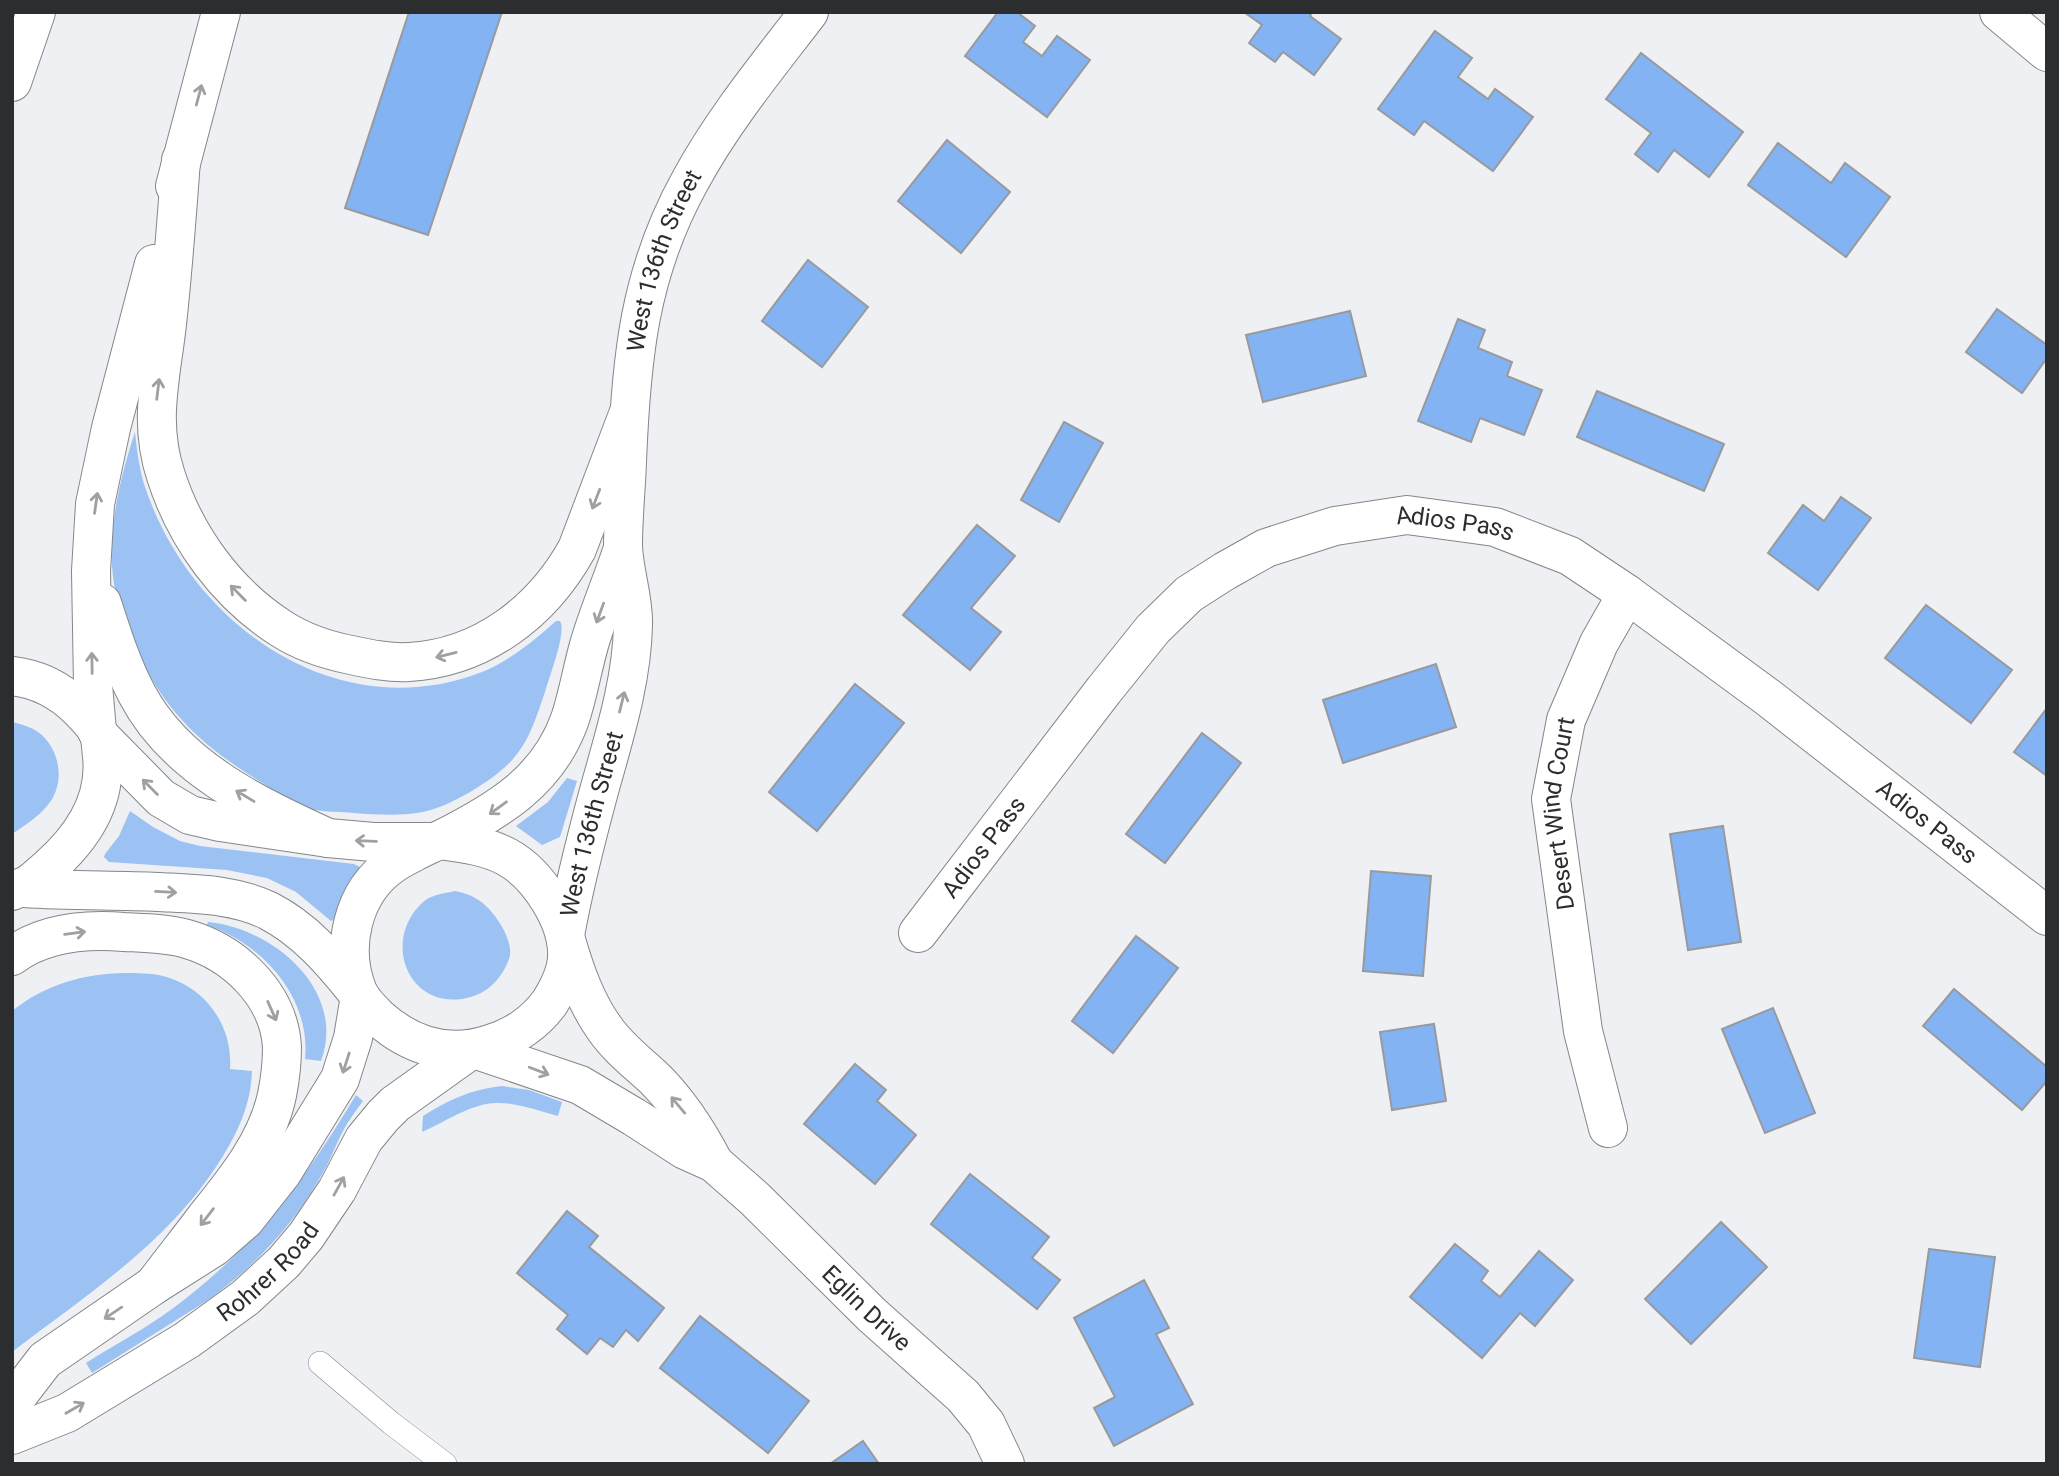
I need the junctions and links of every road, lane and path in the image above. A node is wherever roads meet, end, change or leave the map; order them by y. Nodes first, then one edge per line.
1 (36, 12) edge
2 (221, 12) edge
3 (809, 12) edge
4 (1999, 12) edge
5 (2047, 52) edge
6 (12, 82) edge
7 (181, 160) junction
8 (629, 412) junction
9 (623, 549) junction
10 (91, 571) junction
11 (1628, 594) junction
12 (12, 676) edge
13 (98, 733) junction
14 (328, 838) junction
15 (437, 841) junction
16 (16, 889) edge
17 (2047, 916) edge
18 (918, 933) dead end
19 (565, 938) junction
20 (12, 956) edge
21 (359, 995) junction
22 (473, 1049) junction
23 (1608, 1128) dead end
24 (714, 1163) junction
25 (154, 1285) junction
26 (320, 1363) dead end
27 (12, 1403) edge
28 (12, 1435) edge
29 (445, 1464) edge
30 (1005, 1464) edge

1 - 6 main road
7 -> 2 main road
3 - 8 main road, West 136th Street
4 - 5 main road
8 -> 7 main road
10 -> 7 main road
8 - 9 main road, West 136th Street
9 -> 15 main road, West 136th Street
19 -> 9 main road, West 136th Street
13 -> 10 main road
14 -> 10 main road
11 - 17 main road, Adios Pass
11 - 18 main road, Adios Pass
11 - 23 main road, Desert Wind Court
12 - 13 main road, West 136th Street
14 -> 13 main road, West 136th Street
13 - 16 main road
15 -> 14 main road, West 136th Street
15 - 19 main road
15 - 21 main road
16 -> 21 main road
19 - 22 main road
24 -> 19 main road, Eglin Drive
20 -> 25 main road
21 - 22 main road
21 -> 25 main road, Rohrer Road
22 -> 24 main road, Eglin Drive
28 -> 22 main road, Rohrer Road
24 - 30 main road, Eglin Drive
25 -> 27 main road, Rohrer Road
26 - 29 lane

